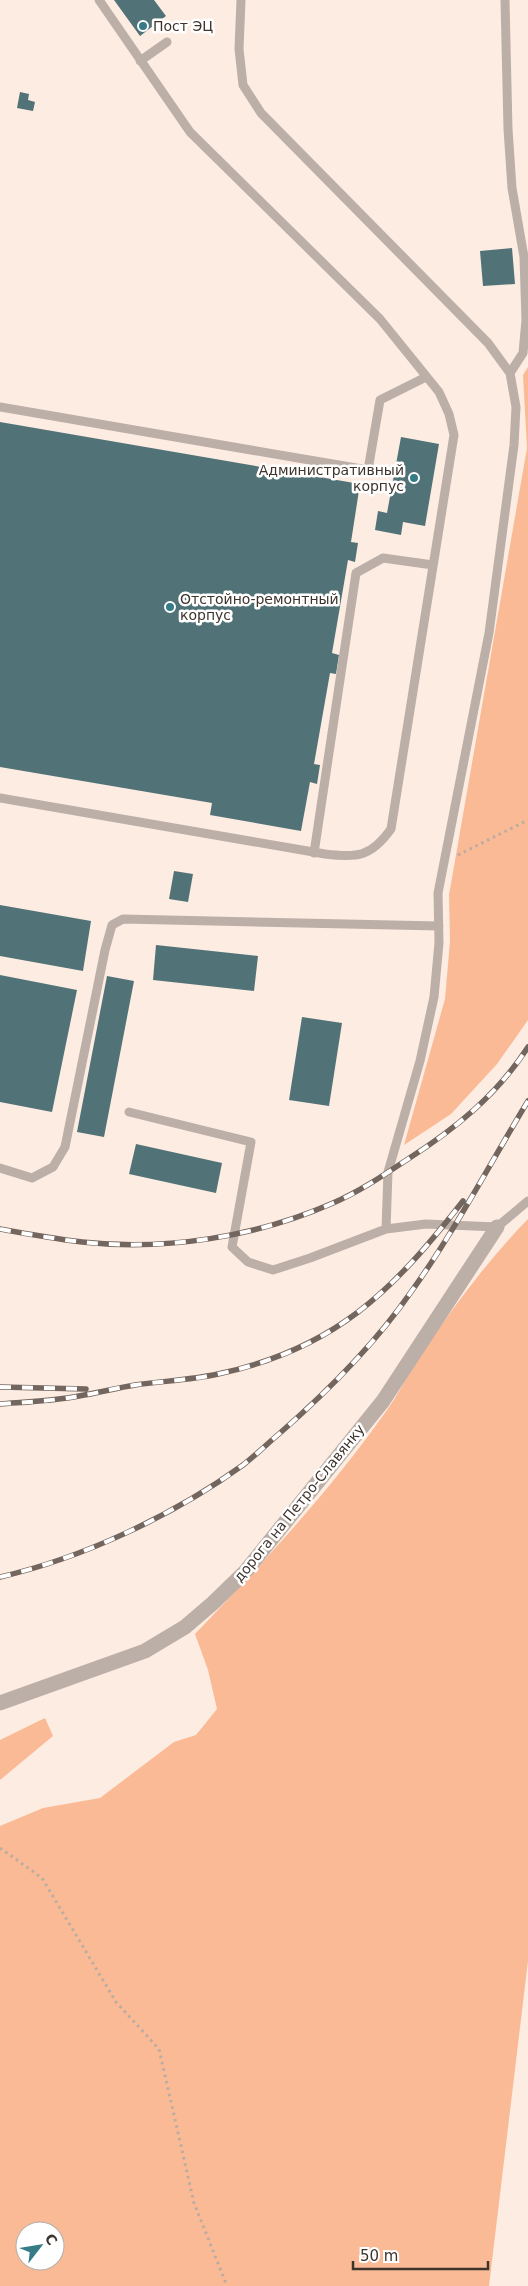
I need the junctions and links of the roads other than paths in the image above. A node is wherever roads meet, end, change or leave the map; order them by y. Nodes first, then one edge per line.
1 (99, 0) edge
2 (241, 0) edge
3 (505, 0) edge
4 (167, 42) dead end
5 (140, 61) junction
6 (510, 373) junction
7 (426, 377) junction
8 (0, 407) edge
9 (432, 565) junction
10 (0, 798) edge
11 (314, 853) junction
12 (438, 926) junction
13 (129, 1112) dead end
14 (0, 1168) edge
15 (528, 1201) edge
16 (497, 1227) junction
17 (386, 1229) junction
18 (0, 1703) edge

1 - 5 lane
2 - 6 lane
3 - 6 lane
4 - 5 lane
5 - 7 lane
6 - 12 lane
7 - 8 lane
7 - 9 lane
9 - 11 lane
9 - 11 lane
10 - 11 lane
12 - 14 lane
12 - 17 lane
13 - 17 lane
15 - 16 lane
16 - 17 lane
16 - 18 street, дорога на Петро-Славянку

